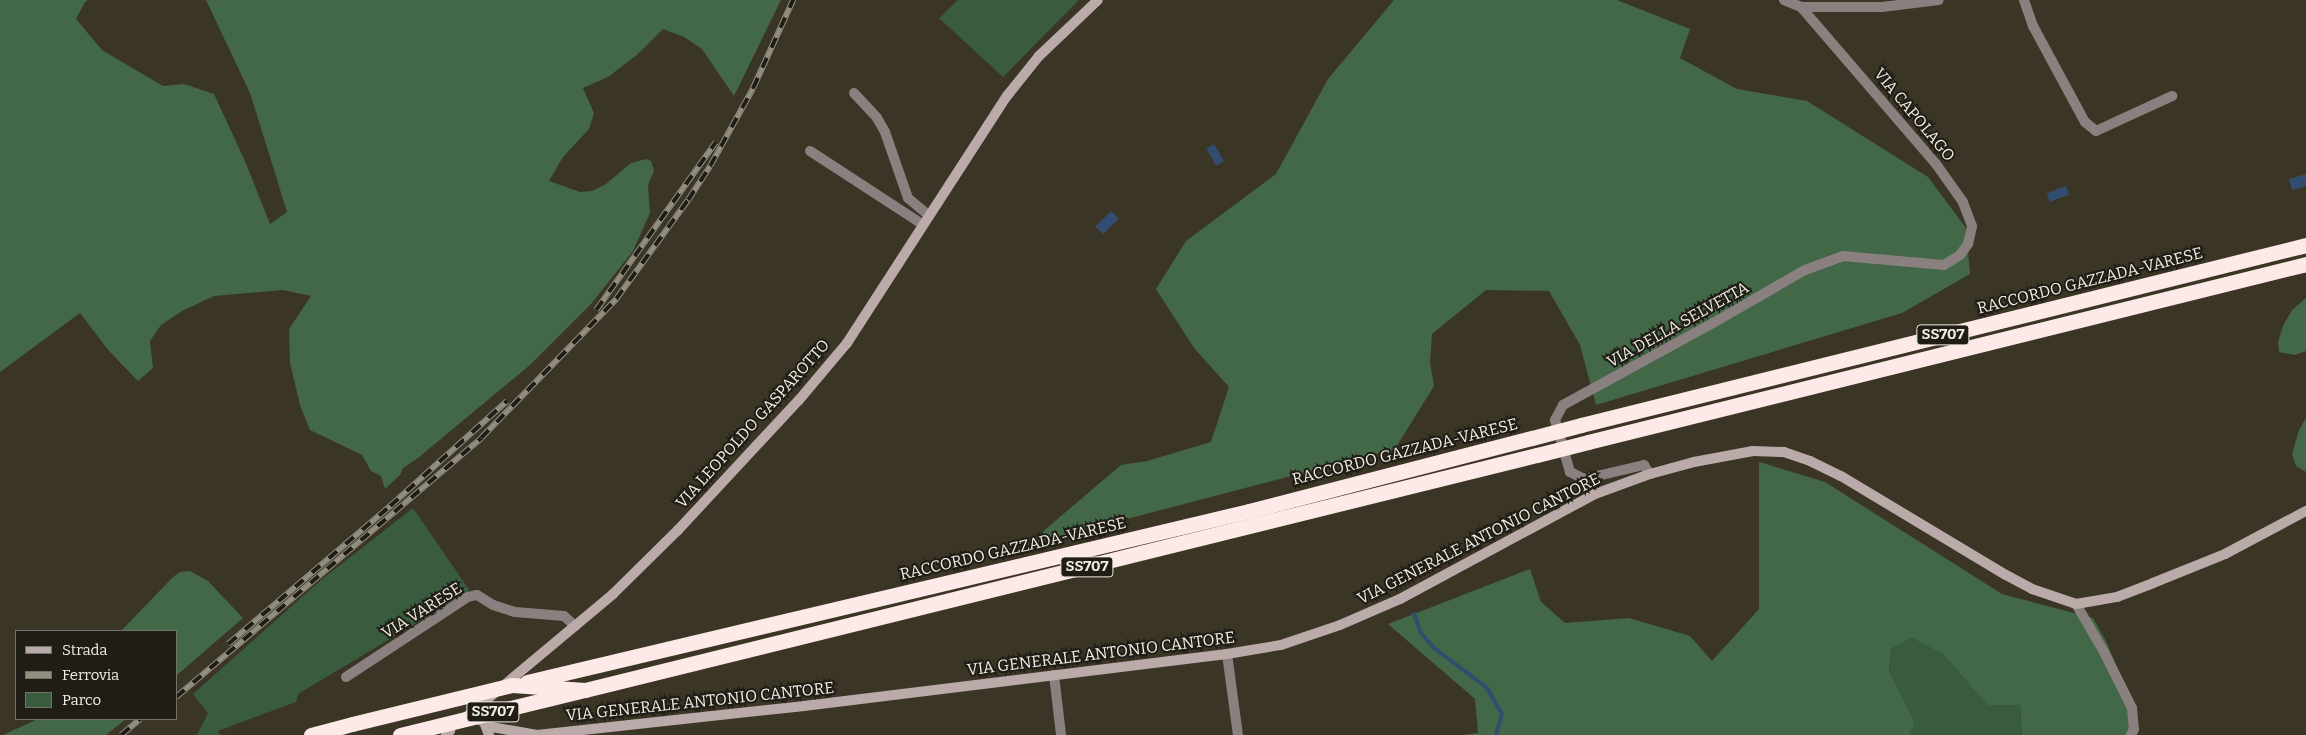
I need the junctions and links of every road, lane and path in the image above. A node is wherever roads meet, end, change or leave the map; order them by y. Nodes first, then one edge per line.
1 (1098, 0) edge
2 (1784, 0) edge
3 (1940, 0) edge
4 (2024, 0) edge
5 (1801, 7) junction
6 (854, 94) dead end
7 (2172, 96) dead end
8 (810, 151) dead end
9 (928, 215) junction
10 (922, 224) junction
11 (2306, 245) edge
12 (1960, 255) joint
13 (2306, 264) edge
14 (1650, 474) junction
15 (2306, 511) edge
16 (2076, 604) junction
17 (575, 626) junction
18 (1228, 654) junction
19 (1054, 675) junction
20 (346, 677) dead end
21 (511, 683) junction
22 (585, 690) junction
23 (466, 716) junction
24 (485, 727) edge
25 (448, 734) edge
26 (311, 735) edge
27 (400, 735) edge
28 (537, 735) edge
29 (1061, 735) edge
30 (1238, 735) edge
31 (2131, 735) edge

1 - 9 main road, VIA LEOPOLDO GASPAROTTO
2 - 5 street, VIA CAPOLAGO
3 - 5 street, VIA CAPOLAGO
4 - 7 street
5 - 12 street, VIA CAPOLAGO
6 - 9 street
8 - 10 street
9 - 10 main road, VIA LEOPOLDO GASPAROTTO
10 - 17 main road, VIA LEOPOLDO GASPAROTTO
11 - 21 highway, RACCORDO GAZZADA-VARESE / SS707, bridge
12 - 14 street, VIA DELLA SELVETTA
13 - 22 highway, RACCORDO GAZZADA-VARESE / SS707, bridge
14 - 16 main road, VIA GENERALE ANTONIO CANTORE
14 - 18 main road, VIA GENERALE ANTONIO CANTORE
15 - 16 main road, VIA GENERALE ANTONIO CANTORE
16 - 31 street
17 - 20 street, VIA VARESE
17 - 21 main road, VIA LEOPOLDO GASPAROTTO
18 - 19 main road, VIA GENERALE ANTONIO CANTORE
18 - 30 street
19 - 28 main road, VIA GENERALE ANTONIO CANTORE
19 - 29 street
21 - 22 highway, RACCORDO GAZZADA-VARESE / SS707, bridge
21 - 23 main road, VIA LEOPOLDO GASPAROTTO
21 - 24 main road, VIA LEOPOLDO GASPAROTTO
21 - 26 highway, RACCORDO GAZZADA-VARESE / SS707, bridge
22 - 27 highway, RACCORDO GAZZADA-VARESE / SS707, bridge
23 - 24 main road
23 - 25 main road, VIA LEOPOLDO GASPAROTTO
24 - 28 main road, VIA GENERALE ANTONIO CANTORE

